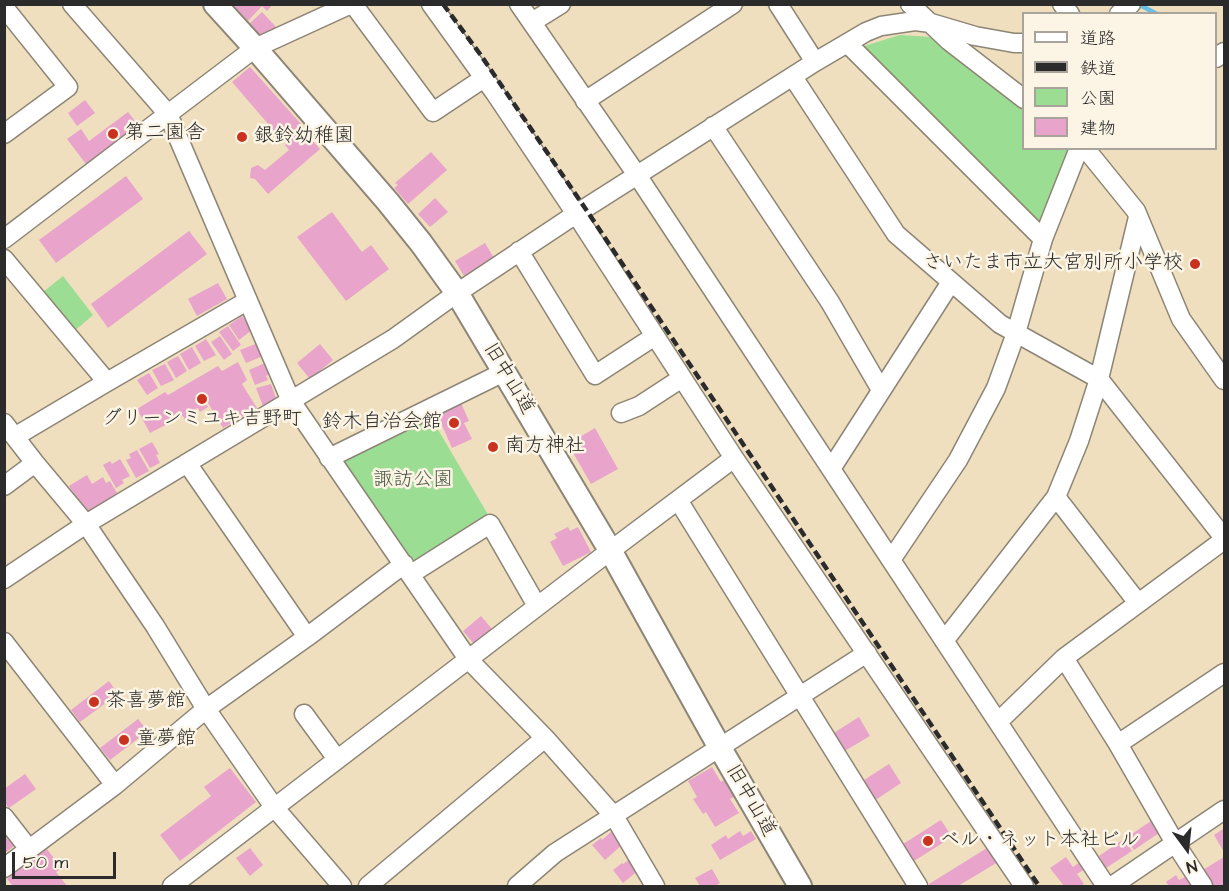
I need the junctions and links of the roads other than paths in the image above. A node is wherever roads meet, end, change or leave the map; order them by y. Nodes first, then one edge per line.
1 (72, 4) edge
2 (215, 4) edge
3 (430, 4) edge
4 (519, 4) edge
5 (561, 4) edge
6 (734, 4) edge
7 (778, 4) edge
8 (910, 4) edge
9 (343, 6) edge
10 (4, 7) edge
11 (532, 22) junction
12 (931, 23) junction
13 (847, 43) junction
14 (1022, 43) edge
15 (255, 48) junction
16 (815, 62) junction
17 (793, 77) junction
18 (484, 78) junction
19 (1022, 98) edge
20 (585, 100) junction
21 (168, 114) junction
22 (713, 126) junction
23 (4, 134) edge
24 (1078, 150) edge
25 (1086, 150) edge
26 (637, 175) junction
27 (576, 214) junction
28 (1138, 217) junction
29 (4, 239) edge
30 (1043, 239) junction
31 (519, 251) junction
32 (4, 259) edge
33 (951, 282) junction
34 (457, 293) junction
35 (247, 301) junction
36 (1016, 333) junction
37 (655, 336) junction
38 (504, 372) junction
39 (682, 378) junction
40 (1099, 379) junction
41 (1224, 380) edge
42 (107, 382) junction
43 (881, 390) junction
44 (291, 401) junction
45 (621, 413) dead end
46 (10, 430) edge
47 (329, 458) junction
48 (734, 458) junction
49 (35, 463) junction
50 (187, 463) junction
51 (831, 469) junction
52 (4, 486) edge
53 (1056, 497) junction
54 (678, 500) junction
55 (86, 524) junction
56 (1224, 539) edge
57 (610, 550) junction
58 (891, 560) junction
59 (407, 569) junction
60 (4, 579) edge
61 (1138, 603) junction
62 (537, 606) junction
63 (307, 637) junction
64 (944, 641) junction
65 (4, 642) edge
66 (867, 653) junction
67 (1064, 658) junction
68 (468, 659) junction
69 (1224, 674) edge
70 (800, 697) junction
71 (206, 709) junction
72 (304, 714) dead end
73 (998, 722) junction
74 (545, 738) junction
75 (1118, 744) junction
76 (720, 748) junction
77 (337, 759) junction
78 (115, 785) junction
79 (274, 807) junction
80 (1224, 810) edge
81 (614, 816) junction
82 (4, 817) edge
83 (1175, 843) junction
84 (29, 849) junction
85 (4, 868) edge
86 (1017, 884) edge
87 (172, 886) edge
88 (342, 886) edge
89 (368, 886) edge
90 (517, 886) edge
91 (655, 886) edge
92 (800, 886) edge
93 (918, 886) edge
94 (1106, 886) edge
95 (1112, 886) edge
96 (1203, 886) edge

1 - 21 street
2 - 15 main road, 旧中山道
3 - 18 street
4 - 11 street
5 - 11 street
6 - 20 street
7 - 16 street
8 - 12 street
9 - 15 street
9 - 18 street
10 - 23 street
11 - 20 street
12 - 13 street
12 - 14 street
12 - 19 street
13 - 16 street
13 - 30 street
15 - 21 street
15 - 34 main road, 旧中山道
16 - 17 street
17 - 22 street
17 - 33 street
18 - 27 street
20 - 26 street
21 - 29 street
21 - 35 street
22 - 26 street
22 - 43 street
24 - 30 street
25 - 28 street
26 - 27 street
26 - 51 street
27 - 31 street
27 - 37 street
28 - 40 street
28 - 41 street
30 - 36 street
31 - 34 street
31 - 37 street
32 - 42 street
33 - 36 street
33 - 43 street
34 - 38 main road, 旧中山道
34 - 44 street
35 - 42 street
35 - 44 street
36 - 40 street
36 - 58 street
37 - 39 street
38 - 47 street
38 - 57 main road, 旧中山道
39 - 45 street
39 - 48 street
40 - 53 street
40 - 56 street
42 - 46 street
43 - 51 street
44 - 47 street
44 - 50 street
46 - 49 street
47 - 59 street
48 - 54 street
48 - 66 street
49 - 52 street
49 - 55 street
50 - 55 street
50 - 63 street
51 - 58 street
53 - 61 street
53 - 64 street
54 - 57 street
54 - 70 street
55 - 60 street
55 - 71 street
56 - 61 street
57 - 62 street
57 - 76 main road, 旧中山道
58 - 64 street
59 - 62 street
59 - 63 street
59 - 68 street
61 - 67 street
62 - 68 street
63 - 71 street
64 - 73 street
65 - 78 street
66 - 70 street
66 - 86 street
67 - 73 street
67 - 75 street
68 - 74 street
68 - 77 street
69 - 75 street
70 - 76 street
70 - 93 street
71 - 78 street
71 - 79 street
72 - 77 street
73 - 94 street
74 - 81 street
74 - 89 street
75 - 83 street
76 - 81 street
76 - 92 main road, 旧中山道
77 - 79 street
78 - 84 street
79 - 87 street
79 - 88 street
80 - 83 street
81 - 90 street
81 - 91 street
82 - 84 street
83 - 95 street
83 - 96 street
84 - 85 street

